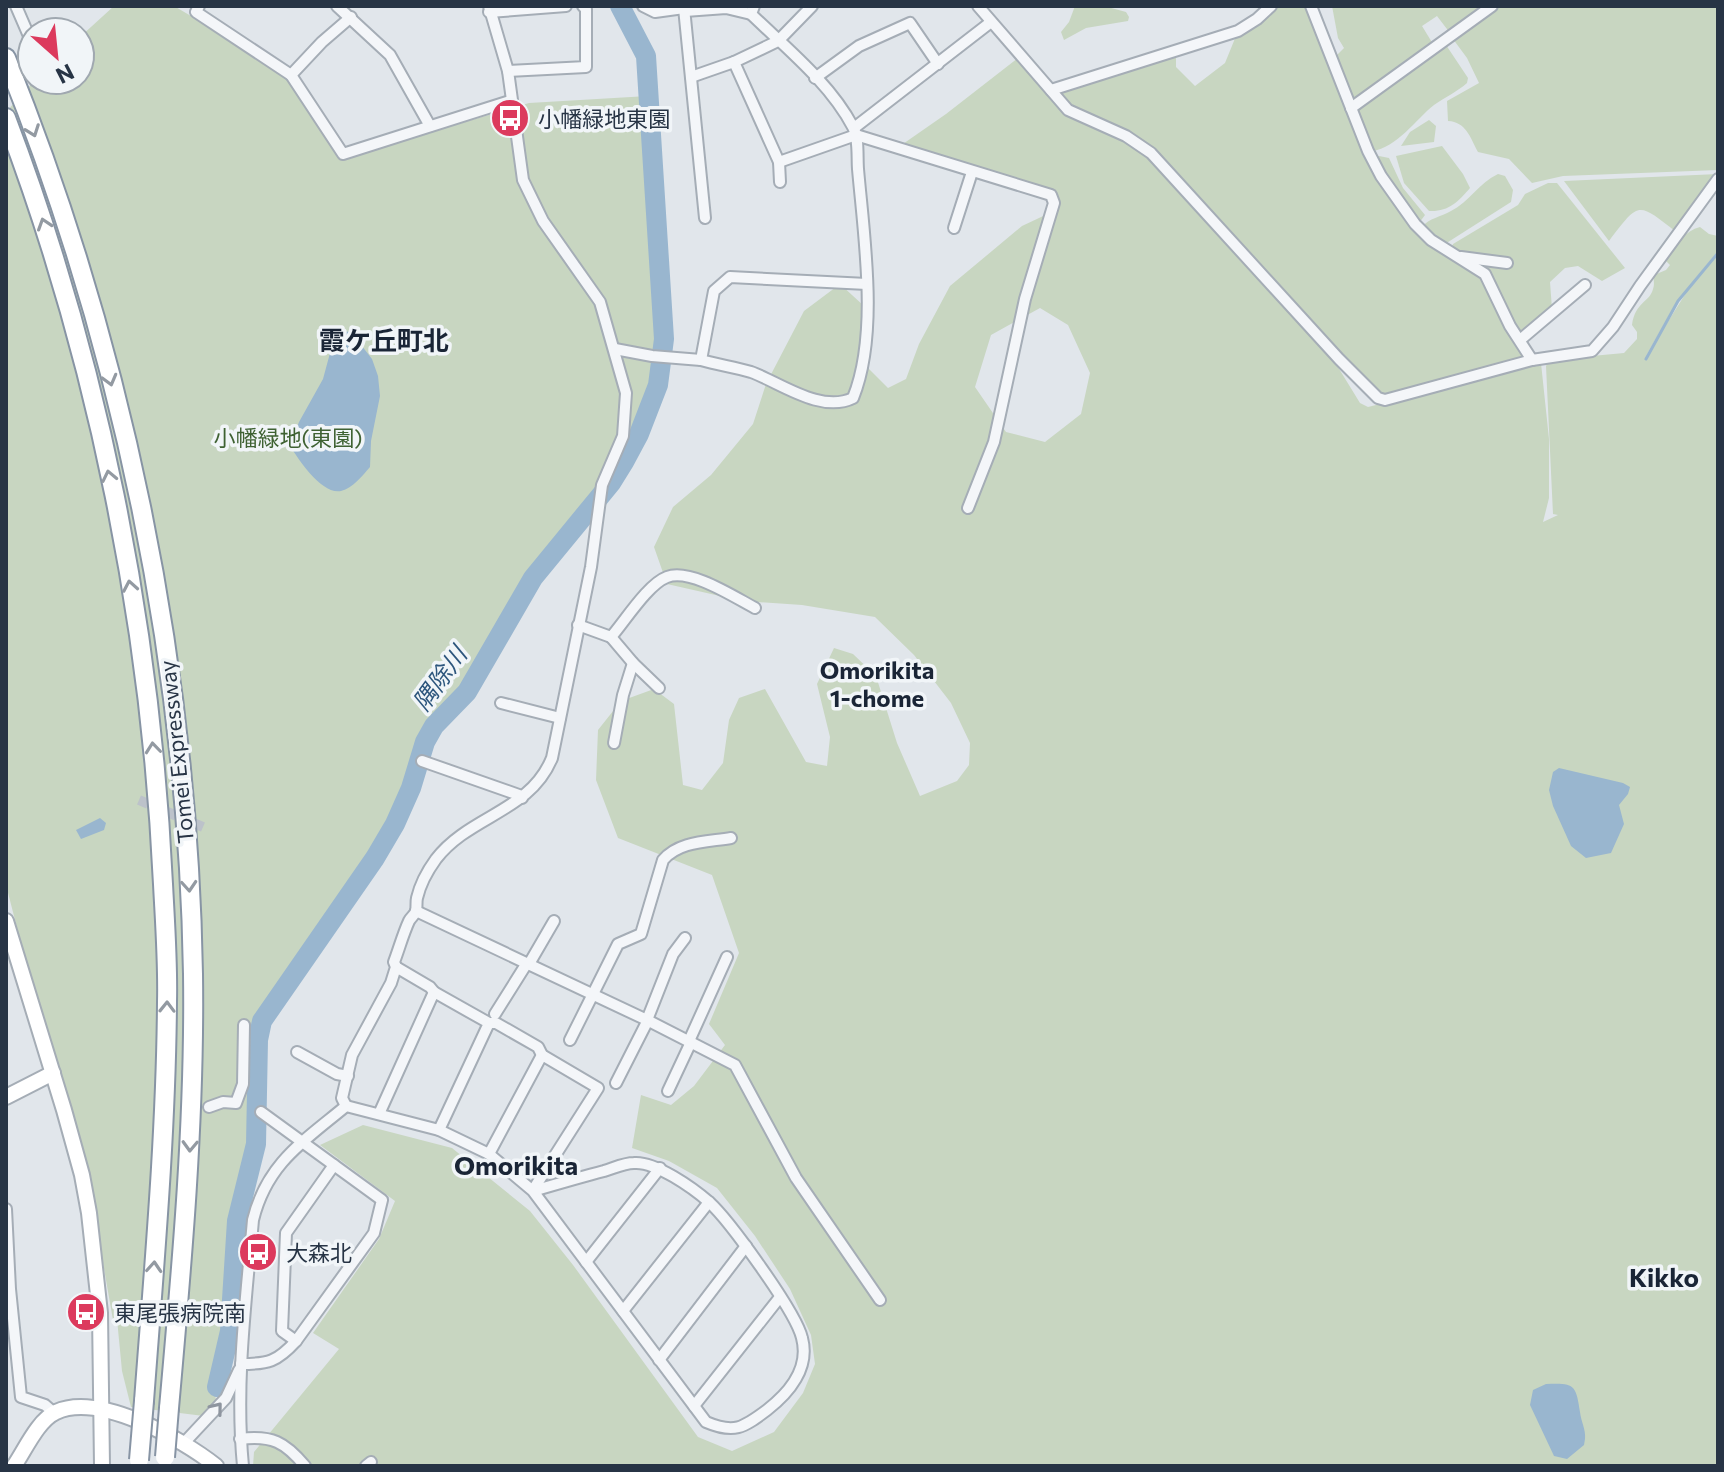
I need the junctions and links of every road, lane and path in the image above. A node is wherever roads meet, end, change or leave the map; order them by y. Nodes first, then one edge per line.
1 (199, 6) edge
2 (337, 6) edge
3 (566, 6) edge
4 (583, 6) edge
5 (643, 6) edge
6 (812, 6) edge
7 (978, 6) edge
8 (1271, 6) edge
9 (1311, 6) edge
10 (1492, 6) edge
11 (489, 9) edge
12 (753, 10) edge
13 (685, 11) junction
14 (351, 17) junction
15 (991, 22) junction
16 (778, 41) junction
17 (6, 58) edge
18 (734, 62) junction
19 (938, 64) junction
20 (508, 71) junction
21 (291, 75) junction
22 (691, 77) junction
23 (815, 78) junction
24 (1051, 90) junction
25 (510, 101) junction
26 (1351, 108) junction
27 (6, 118) edge
28 (430, 126) junction
29 (855, 132) junction
30 (779, 162) junction
31 (972, 172) junction
32 (1718, 179) edge
33 (780, 182) dead end
34 (705, 218) dead end
35 (954, 228) dead end
36 (1458, 257) junction
37 (1507, 263) dead end
38 (867, 284) junction
39 (1585, 285) dead end
40 (1520, 340) junction
41 (615, 349) junction
42 (701, 360) junction
43 (1532, 360) junction
44 (968, 508) dead end
45 (755, 608) dead end
46 (578, 625) junction
47 (611, 637) junction
48 (633, 663) junction
49 (659, 688) dead end
50 (501, 703) dead end
51 (560, 718) junction
52 (614, 743) dead end
53 (422, 761) dead end
54 (522, 798) junction
55 (731, 838) dead end
56 (416, 911) junction
57 (554, 921) dead end
58 (7, 925) edge
59 (685, 938) dead end
60 (727, 957) dead end
61 (528, 964) junction
62 (396, 967) junction
63 (434, 992) junction
64 (594, 996) junction
65 (492, 1019) junction
66 (648, 1020) junction
67 (244, 1025) dead end
68 (570, 1040) dead end
69 (690, 1042) junction
70 (297, 1052) dead end
71 (542, 1055) junction
72 (53, 1073) junction
73 (348, 1076) junction
74 (616, 1083) dead end
75 (668, 1091) dead end
76 (6, 1097) edge
77 (346, 1106) junction
78 (209, 1107) dead end
79 (261, 1112) dead end
80 (379, 1114) junction
81 (439, 1130) junction
82 (304, 1142) junction
83 (489, 1154) junction
84 (334, 1165) junction
85 (660, 1168) junction
86 (533, 1191) junction
87 (709, 1202) junction
88 (6, 1209) edge
89 (746, 1246) junction
90 (8, 1259) edge
91 (586, 1262) junction
92 (780, 1297) junction
93 (880, 1300) dead end
94 (623, 1311) junction
95 (10, 1330) edge
96 (296, 1341) junction
97 (659, 1360) junction
98 (241, 1364) junction
99 (694, 1406) junction
100 (102, 1409) junction
101 (53, 1412) junction
102 (240, 1439) junction
103 (183, 1444) junction
104 (165, 1462) edge
105 (139, 1463) edge
106 (14, 1466) edge
107 (102, 1466) edge
108 (216, 1466) edge
109 (243, 1466) edge
110 (305, 1466) edge

1 - 21 street
2 - 14 street
3 - 11 street
4 - 20 street
5 - 13 street
6 - 16 street
7 - 15 street
8 - 24 street
9 - 26 street
10 - 26 street
11 - 20 street
12 - 13 street
12 - 16 street
13 - 22 street
14 - 21 street
14 - 28 street
15 - 19 street
15 - 24 street
16 - 18 street
16 - 23 street
17 -> 104 highway, Tomei Expressway, bridge
18 - 22 street
18 - 30 street
19 - 23 street
19 - 29 street
20 - 25 street
21 - 28 street
22 - 34 street
23 - 29 street
24 - 43 street
25 - 28 street
25 - 41 street
26 - 36 street
105 -> 27 highway, Tomei Expressway, bridge
29 - 30 street
29 - 31 street
29 - 38 street
30 - 33 street
31 - 35 street
31 - 44 street
32 - 43 street
36 - 37 street
36 - 40 street
38 - 42 street
38 - 42 street
39 - 40 street
40 - 43 street
41 - 42 street
41 - 46 street
45 - 47 street
46 - 47 street
46 - 51 street
47 - 48 street
48 - 49 street
48 - 52 street
50 - 51 street
51 - 54 street
53 - 54 street
54 - 56 street
55 - 64 street
56 - 61 street
56 - 62 street
57 - 61 street
58 - 72 main road
59 - 66 street
60 - 69 street
61 - 64 street
61 - 65 street
62 - 63 street
62 - 73 street
63 - 65 street
63 - 80 street
64 - 66 street
64 - 68 street
65 - 71 street
65 - 81 street
66 - 69 street
66 - 74 street
67 - 78 street
69 - 75 street
69 - 93 street
70 - 73 street
71 - 83 street
71 - 86 street
72 - 76 main road
72 - 100 main road
73 - 77 street
77 - 80 street
77 - 82 street
79 - 82 street
80 - 81 street
81 - 83 street
82 - 84 street
82 - 98 street
83 - 86 street
84 - 96 street
84 - 96 street
85 - 86 street
85 - 87 street
85 - 91 street
86 - 91 street
87 - 89 street
87 - 94 street
88 - 90 street
89 - 92 street
89 - 97 street
90 - 95 street
91 - 94 street
92 - 99 street
92 - 99 street
94 - 97 street
95 - 101 street
96 - 98 street
97 - 99 street
98 - 102 street
103 -> 98 street
100 - 101 main road
100 - 103 main road
100 - 107 main road
101 - 106 main road
102 - 109 street
102 - 110 street
103 - 108 main road

